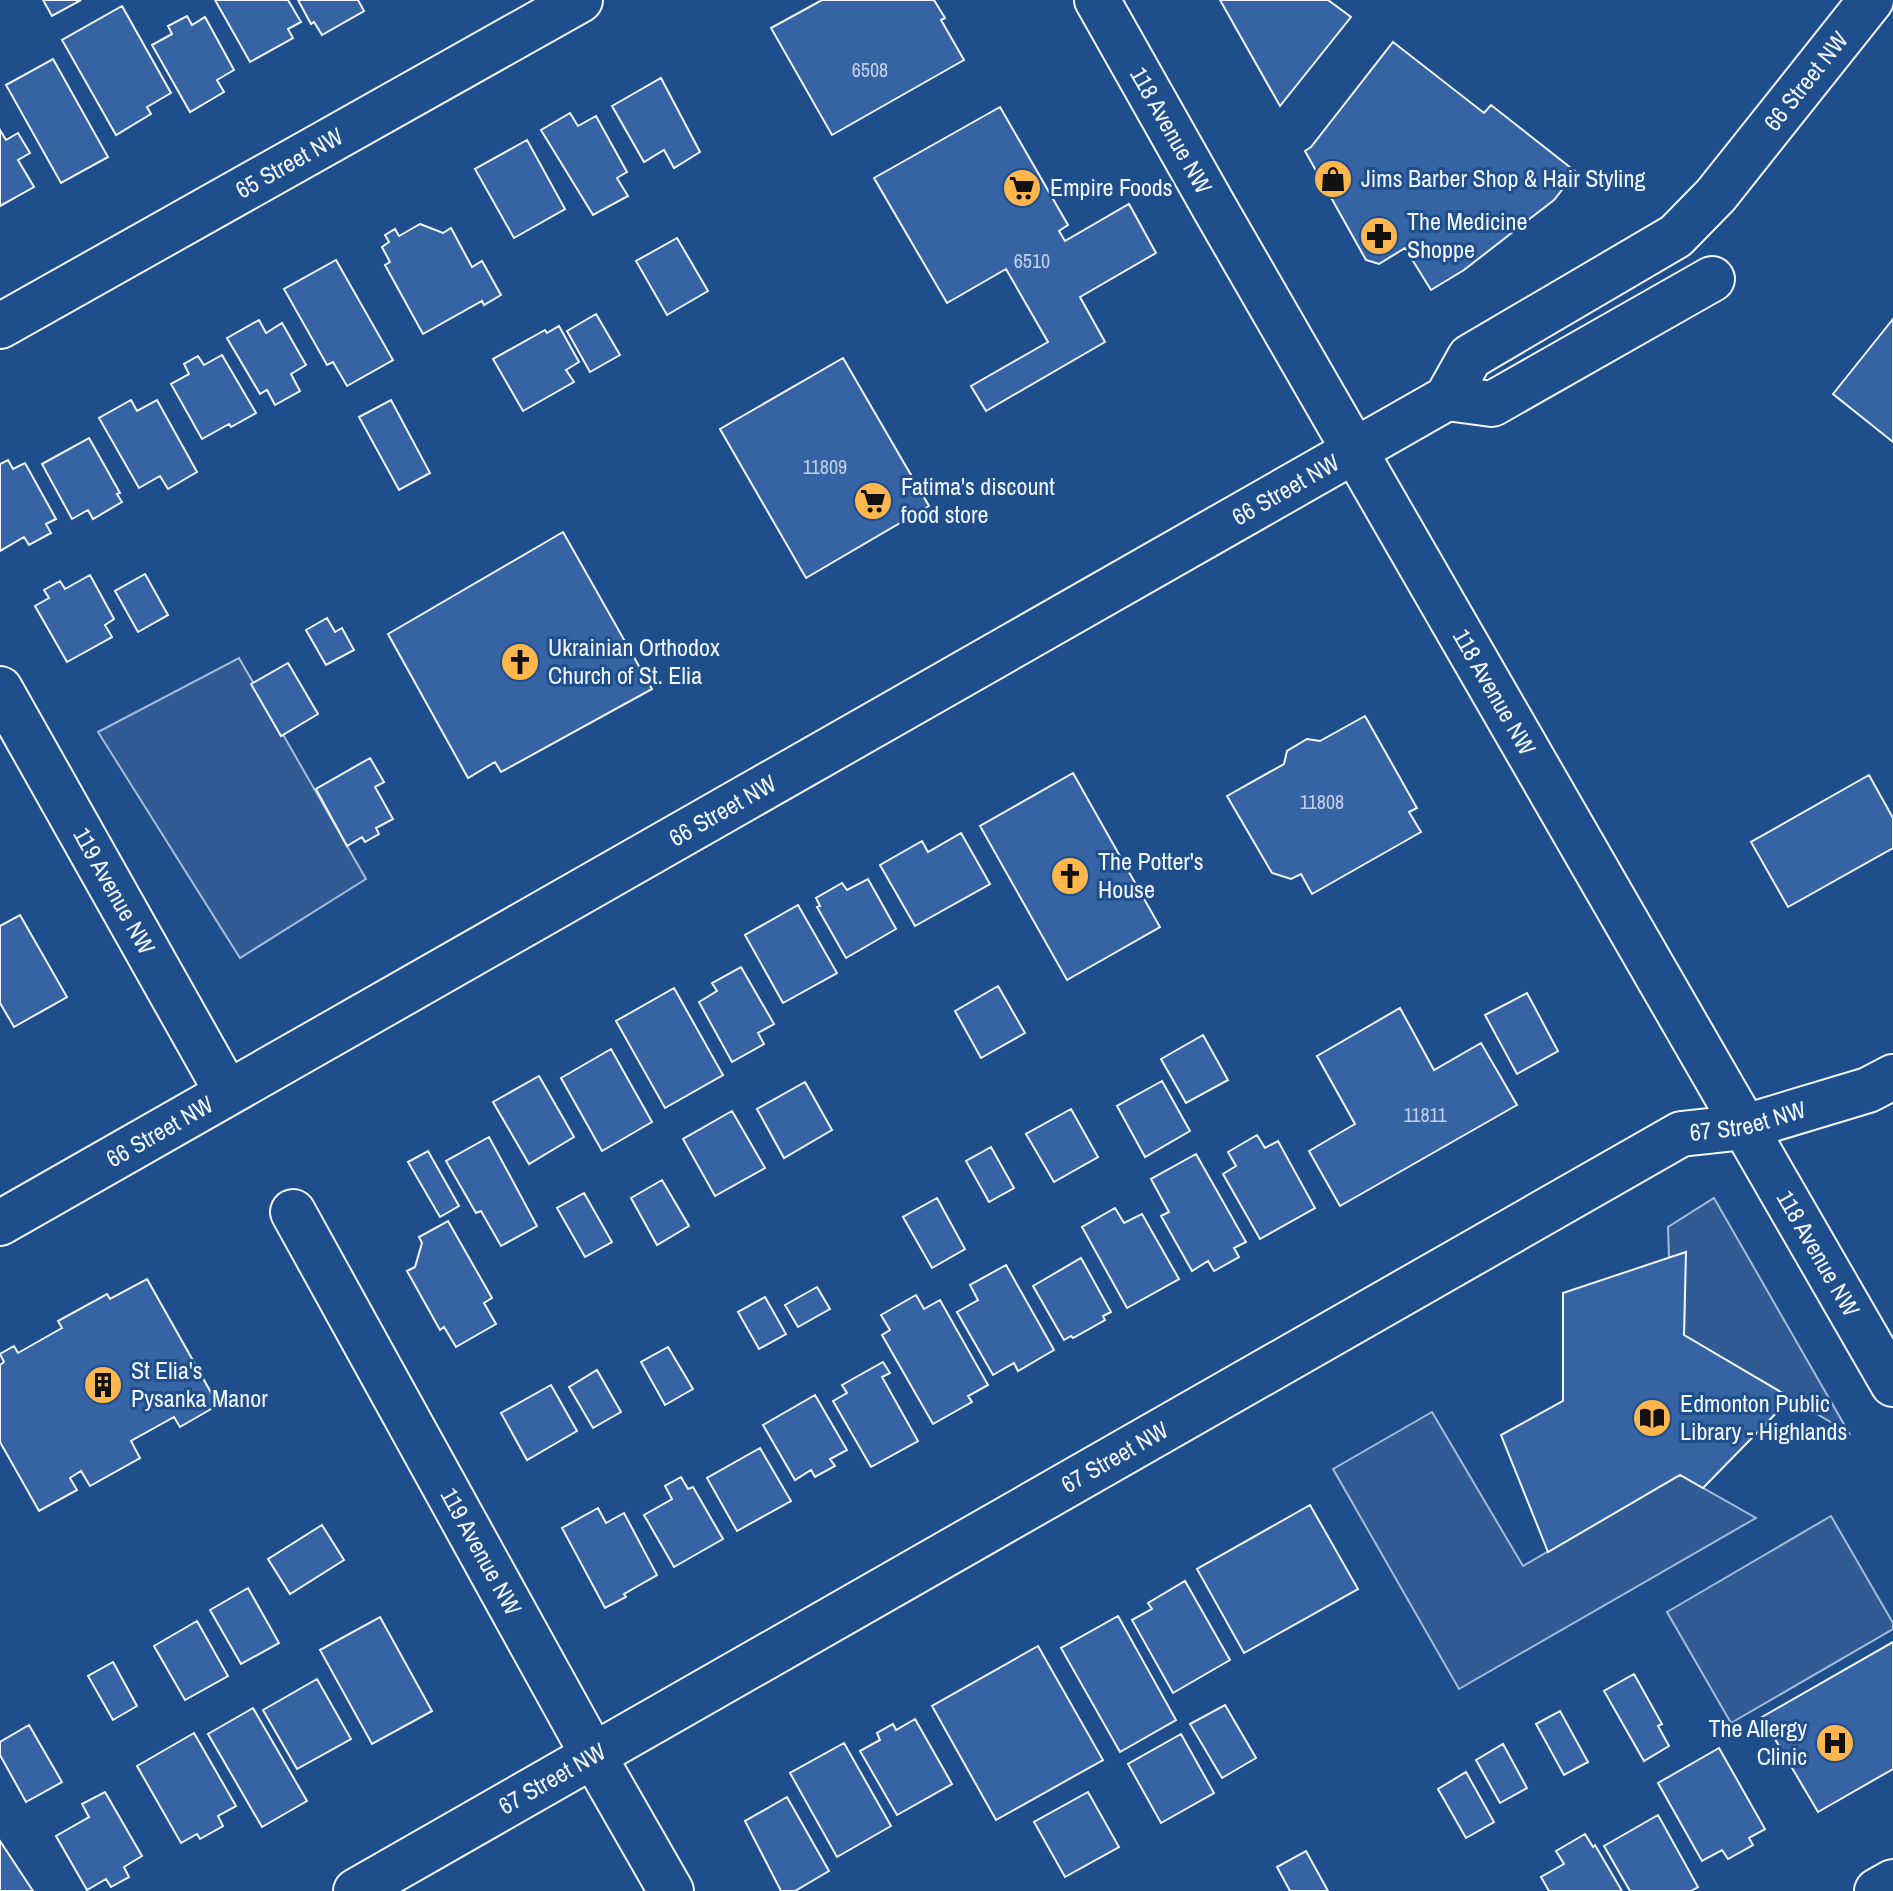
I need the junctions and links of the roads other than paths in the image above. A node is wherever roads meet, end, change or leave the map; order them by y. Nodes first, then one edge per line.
1 (580, 0) edge
2 (1097, 0) edge
3 (1871, 0) edge
4 (1712, 279) dead end
5 (0, 326) edge
6 (1447, 398) junction
7 (1354, 451) junction
8 (0, 689) edge
9 (1893, 1077) edge
10 (227, 1092) junction
11 (1745, 1127) junction
12 (293, 1212) dead end
13 (0, 1223) edge
14 (1893, 1384) edge
15 (593, 1755) junction
16 (1893, 1882) edge
17 (356, 1891) edge
18 (671, 1891) edge
19 (1877, 1891) edge

1 - 5 street, 65 Street NW
2 - 7 street, 118 Avenue NW
3 - 6 street, 66 Street NW
4 - 6 street
6 - 7 street, 66 Street NW
7 - 10 street, 66 Street NW
7 - 11 street, 118 Avenue NW
8 - 10 street, 119 Avenue NW
9 - 11 street, 67 Street NW
10 - 13 street, 66 Street NW
11 - 14 street, 118 Avenue NW
11 - 15 street, 67 Street NW
12 - 15 street, 119 Avenue NW
15 - 17 street, 67 Street NW
15 - 18 street, 119 Avenue NW
16 - 19 street

